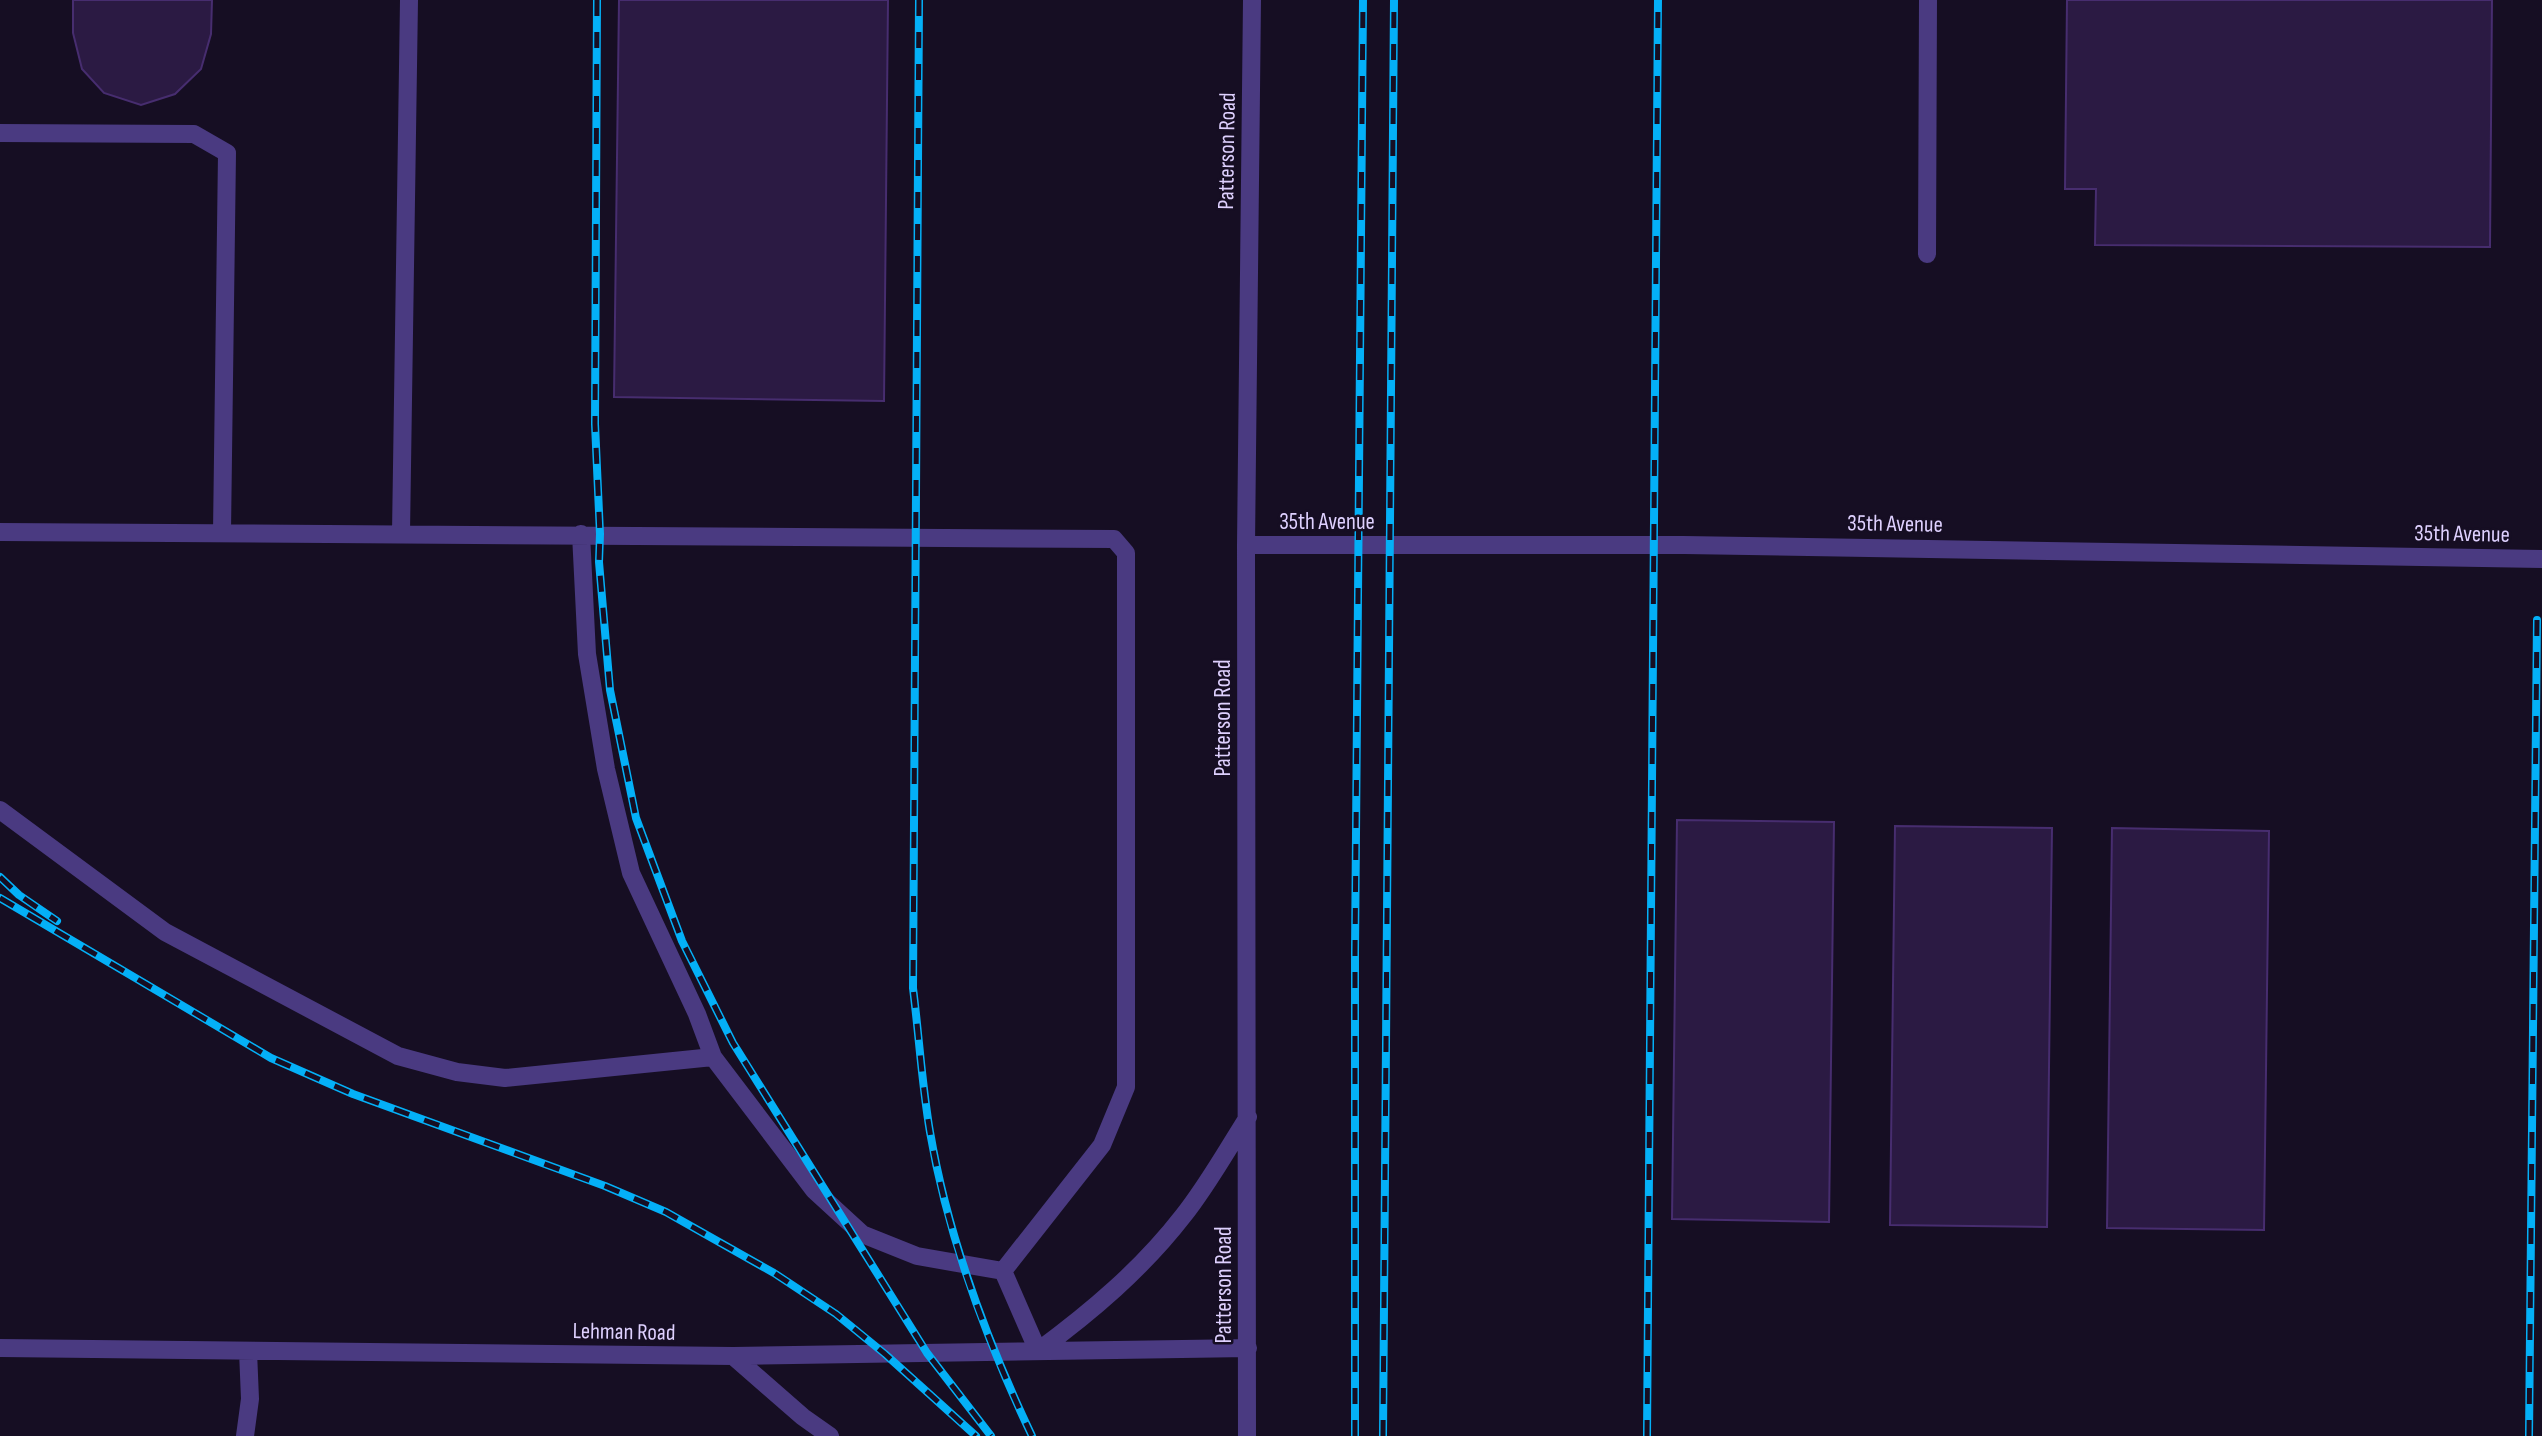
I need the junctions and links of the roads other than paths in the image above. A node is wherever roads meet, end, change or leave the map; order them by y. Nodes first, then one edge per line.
1 (409, 0) edge
2 (1252, 0) edge
3 (1928, 0) edge
4 (0, 133) edge
5 (1927, 254) dead end
6 (0, 532) edge
7 (222, 532) junction
8 (401, 533) junction
9 (581, 534) junction
10 (1247, 545) junction
11 (2542, 559) edge
12 (0, 810) edge
13 (713, 1057) junction
14 (1248, 1117) junction
15 (1003, 1270) junction
16 (1248, 1348) junction
17 (0, 1349) edge
18 (248, 1351) junction
19 (1038, 1351) junction
20 (733, 1356) junction
21 (245, 1436) edge
22 (830, 1436) edge
23 (1247, 1436) edge

1 - 8 street
2 - 10 street, Patterson Road
3 - 5 street
4 - 7 street
6 - 7 street
7 - 8 street
8 - 9 street
9 - 13 street
9 - 15 street
10 - 11 street, 35th Avenue
10 - 14 street, Patterson Road
12 - 13 street
13 - 15 street
14 - 16 street, Patterson Road
14 - 19 street
15 - 19 street
16 - 19 street, Lehman Road
16 - 23 street, Patterson Road
17 - 18 street, Lehman Road
18 - 20 street, Lehman Road
18 - 21 street
19 - 20 street, Lehman Road
20 - 22 street

